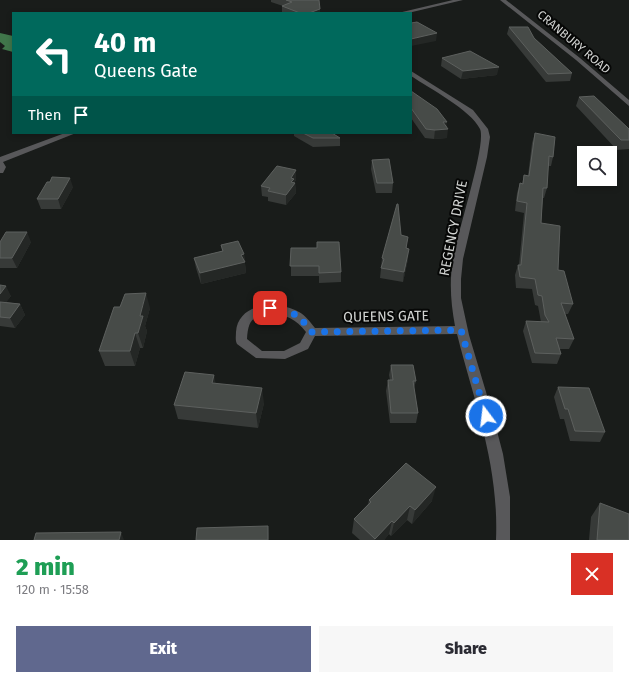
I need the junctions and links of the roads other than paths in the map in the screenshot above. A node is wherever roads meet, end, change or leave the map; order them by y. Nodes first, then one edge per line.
1 (460, 0) edge
2 (503, 0) edge
3 (406, 12) edge
4 (412, 74) edge
5 (629, 104) edge
6 (69, 134) edge
7 (0, 160) edge
8 (0, 163) edge
9 (0, 171) edge
10 (461, 330) junction
11 (312, 332) junction
12 (503, 540) edge

1 - 3 street
2 - 5 street, CRANBURY ROAD
4 - 10 street, REGENCY DRIVE
6 - 7 street
8 - 9 street
10 - 11 street, QUEENS GATE
10 - 12 street, REGENCY DRIVE
11 - 11 street

